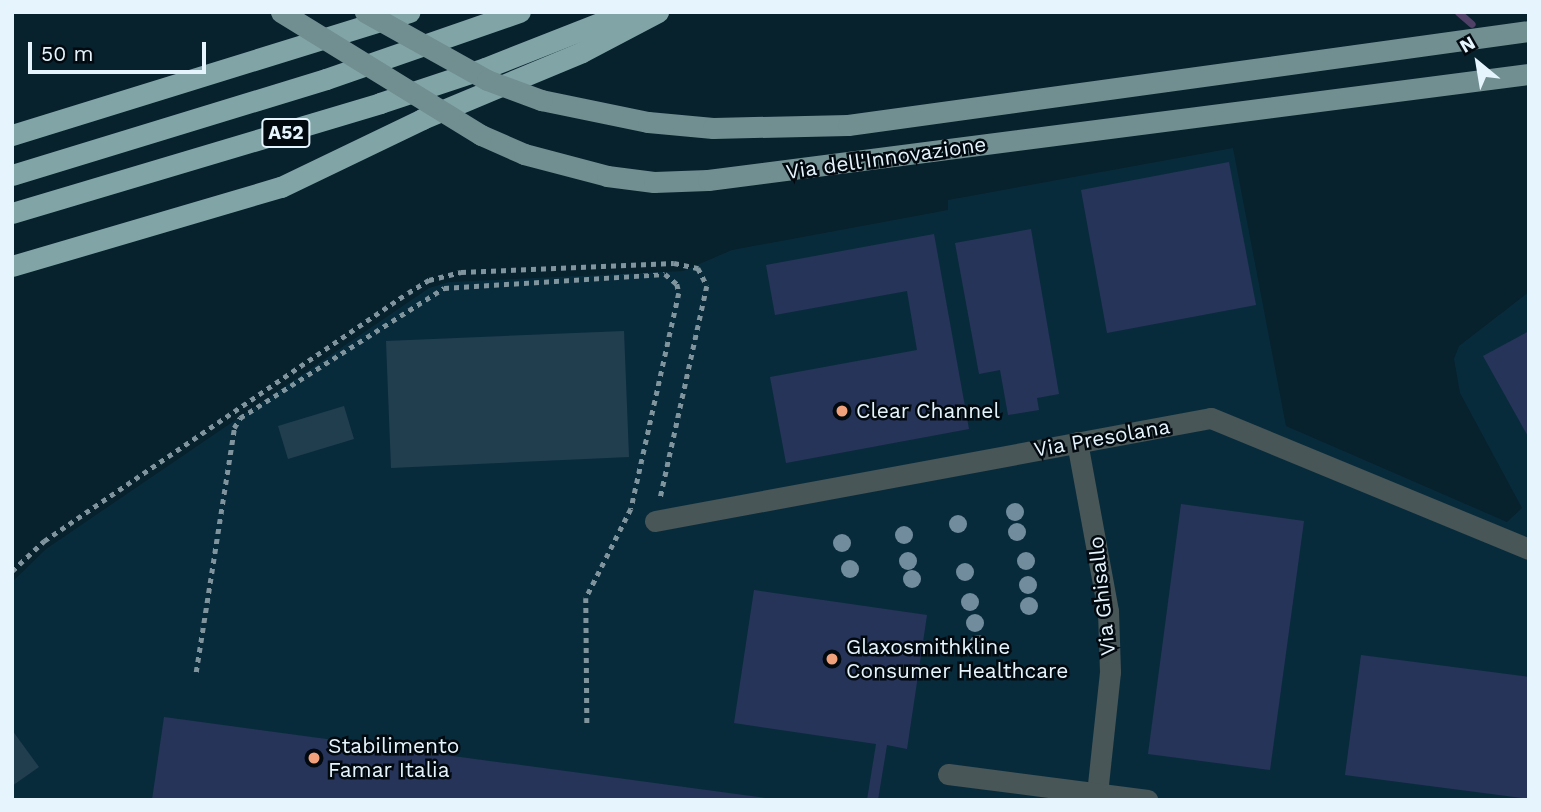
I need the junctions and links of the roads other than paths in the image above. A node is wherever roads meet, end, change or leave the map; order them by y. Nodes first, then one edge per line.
1 (281, 12) edge
2 (365, 12) edge
3 (373, 12) edge
4 (409, 12) edge
5 (520, 12) edge
6 (626, 12) edge
7 (658, 12) edge
8 (1529, 31) edge
9 (1529, 74) edge
10 (179, 86) junction
11 (12, 135) edge
12 (12, 175) edge
13 (12, 213) edge
14 (12, 265) edge
15 (1077, 442) junction
16 (655, 521) road end
17 (1529, 549) edge
18 (948, 774) dead end
19 (1097, 793) junction
20 (1147, 800) edge

1 - 9 main road, Via dell'Innovazione, bridge
2 - 8 main road, Via dell'Innovazione, bridge
3 - 10 highway
4 - 10 highway
5 - 12 highway, A52
6 - 13 highway, A52
7 - 14 highway
10 - 11 highway
15 - 16 street, Via Presolana
15 - 17 street, Via Presolana
15 - 19 street, Via Ghisallo
18 - 19 street
19 - 20 street

